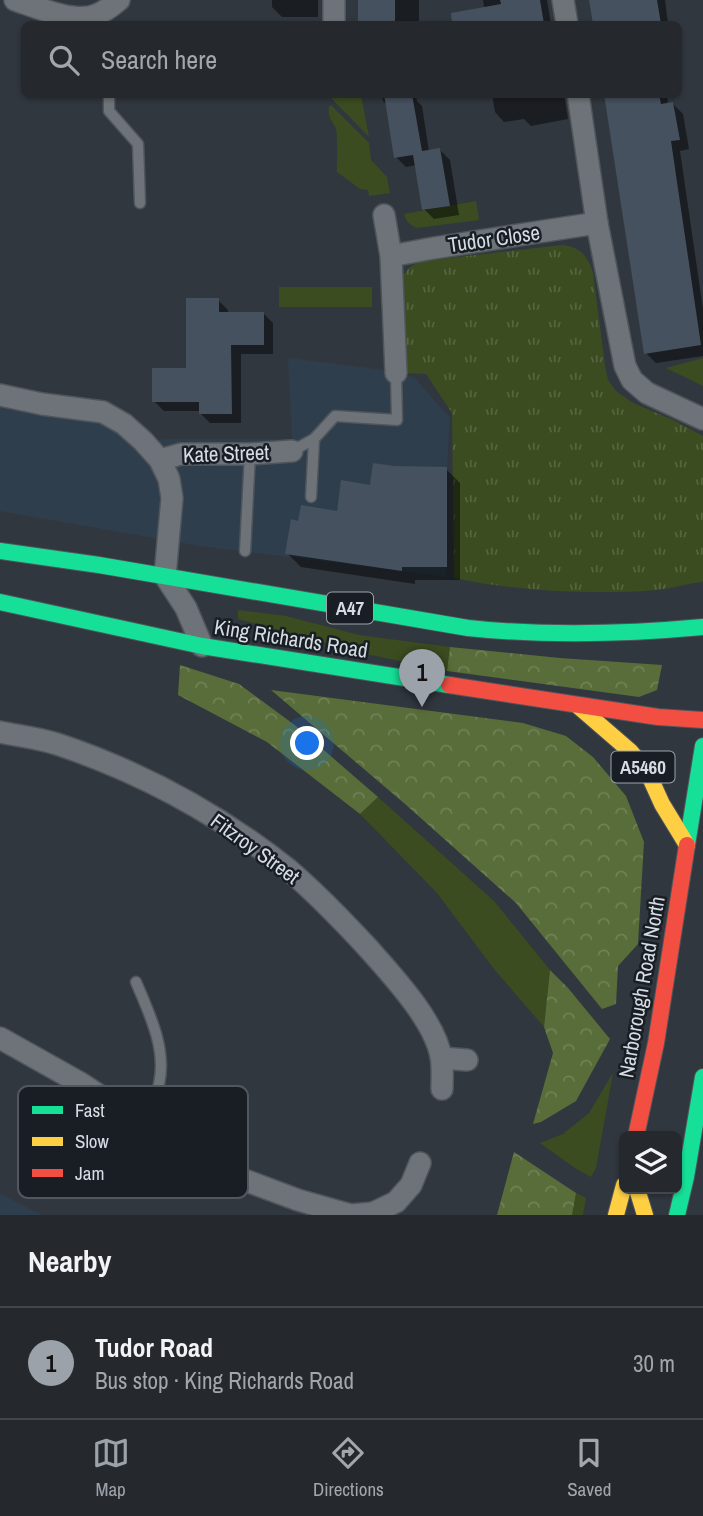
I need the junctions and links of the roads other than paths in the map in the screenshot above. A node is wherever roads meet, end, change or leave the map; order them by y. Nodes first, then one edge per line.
1 (15, 0) edge
2 (334, 0) edge
3 (563, 0) edge
4 (112, 11) edge
5 (334, 21) edge
6 (566, 21) edge
7 (109, 98) edge
8 (579, 98) edge
9 (140, 203) dead end
10 (384, 215) dead end
11 (597, 223) junction
12 (391, 256) junction
13 (396, 373) joint
14 (0, 395) edge
15 (703, 419) edge
16 (314, 439) junction
17 (292, 451) joint
18 (250, 454) junction
19 (160, 460) junction
20 (311, 497) dead end
21 (0, 551) edge
22 (245, 551) dead end
23 (165, 576) junction
24 (0, 602) edge
25 (703, 627) edge
26 (202, 646) junction
27 (578, 706) junction
28 (703, 720) edge
29 (0, 732) edge
30 (703, 746) edge
31 (687, 845) junction
32 (136, 982) dead end
33 (0, 1038) edge
34 (442, 1058) junction
35 (467, 1060) dead end
36 (703, 1077) edge
37 (85, 1086) edge
38 (158, 1086) edge
39 (442, 1088) dead end
40 (637, 1131) edge
41 (420, 1163) dead end
42 (248, 1181) edge
43 (622, 1194) edge
44 (639, 1194) edge
45 (351, 1215) edge
46 (351, 1215) edge
47 (616, 1215) edge
48 (645, 1215) edge
49 (677, 1215) edge

1 - 4 street
2 - 5 street
3 - 6 street
7 - 9 lane
8 - 11 street
10 - 12 street
11 - 12 street, Tudor Close
11 - 15 street
12 - 13 street
13 - 16 lane
14 - 19 street, Kate Street
16 - 17 lane
16 - 20 lane
17 - 18 street, Kate Street
18 - 19 street, Kate Street
18 - 22 lane
19 - 23 street, Kate Street
21 - 23 main road, King Richards Road / A47
23 - 25 main road, King Richards Road / A47
23 - 26 street
24 - 26 main road, King Richards Road
26 - 27 main road, King Richards Road
27 - 28 main road, King Richards Road
27 - 31 main road, A5460
29 - 34 street, Fitzroy Street
30 - 31 main road, Narborough Road North / A5460
31 - 40 main road, Narborough Road North / A5460
32 - 38 lane
33 - 37 street
34 - 35 street
34 - 39 street, Fitzroy Street
36 - 49 main road
41 - 46 street
42 - 45 street
43 - 47 main road
44 - 48 main road

